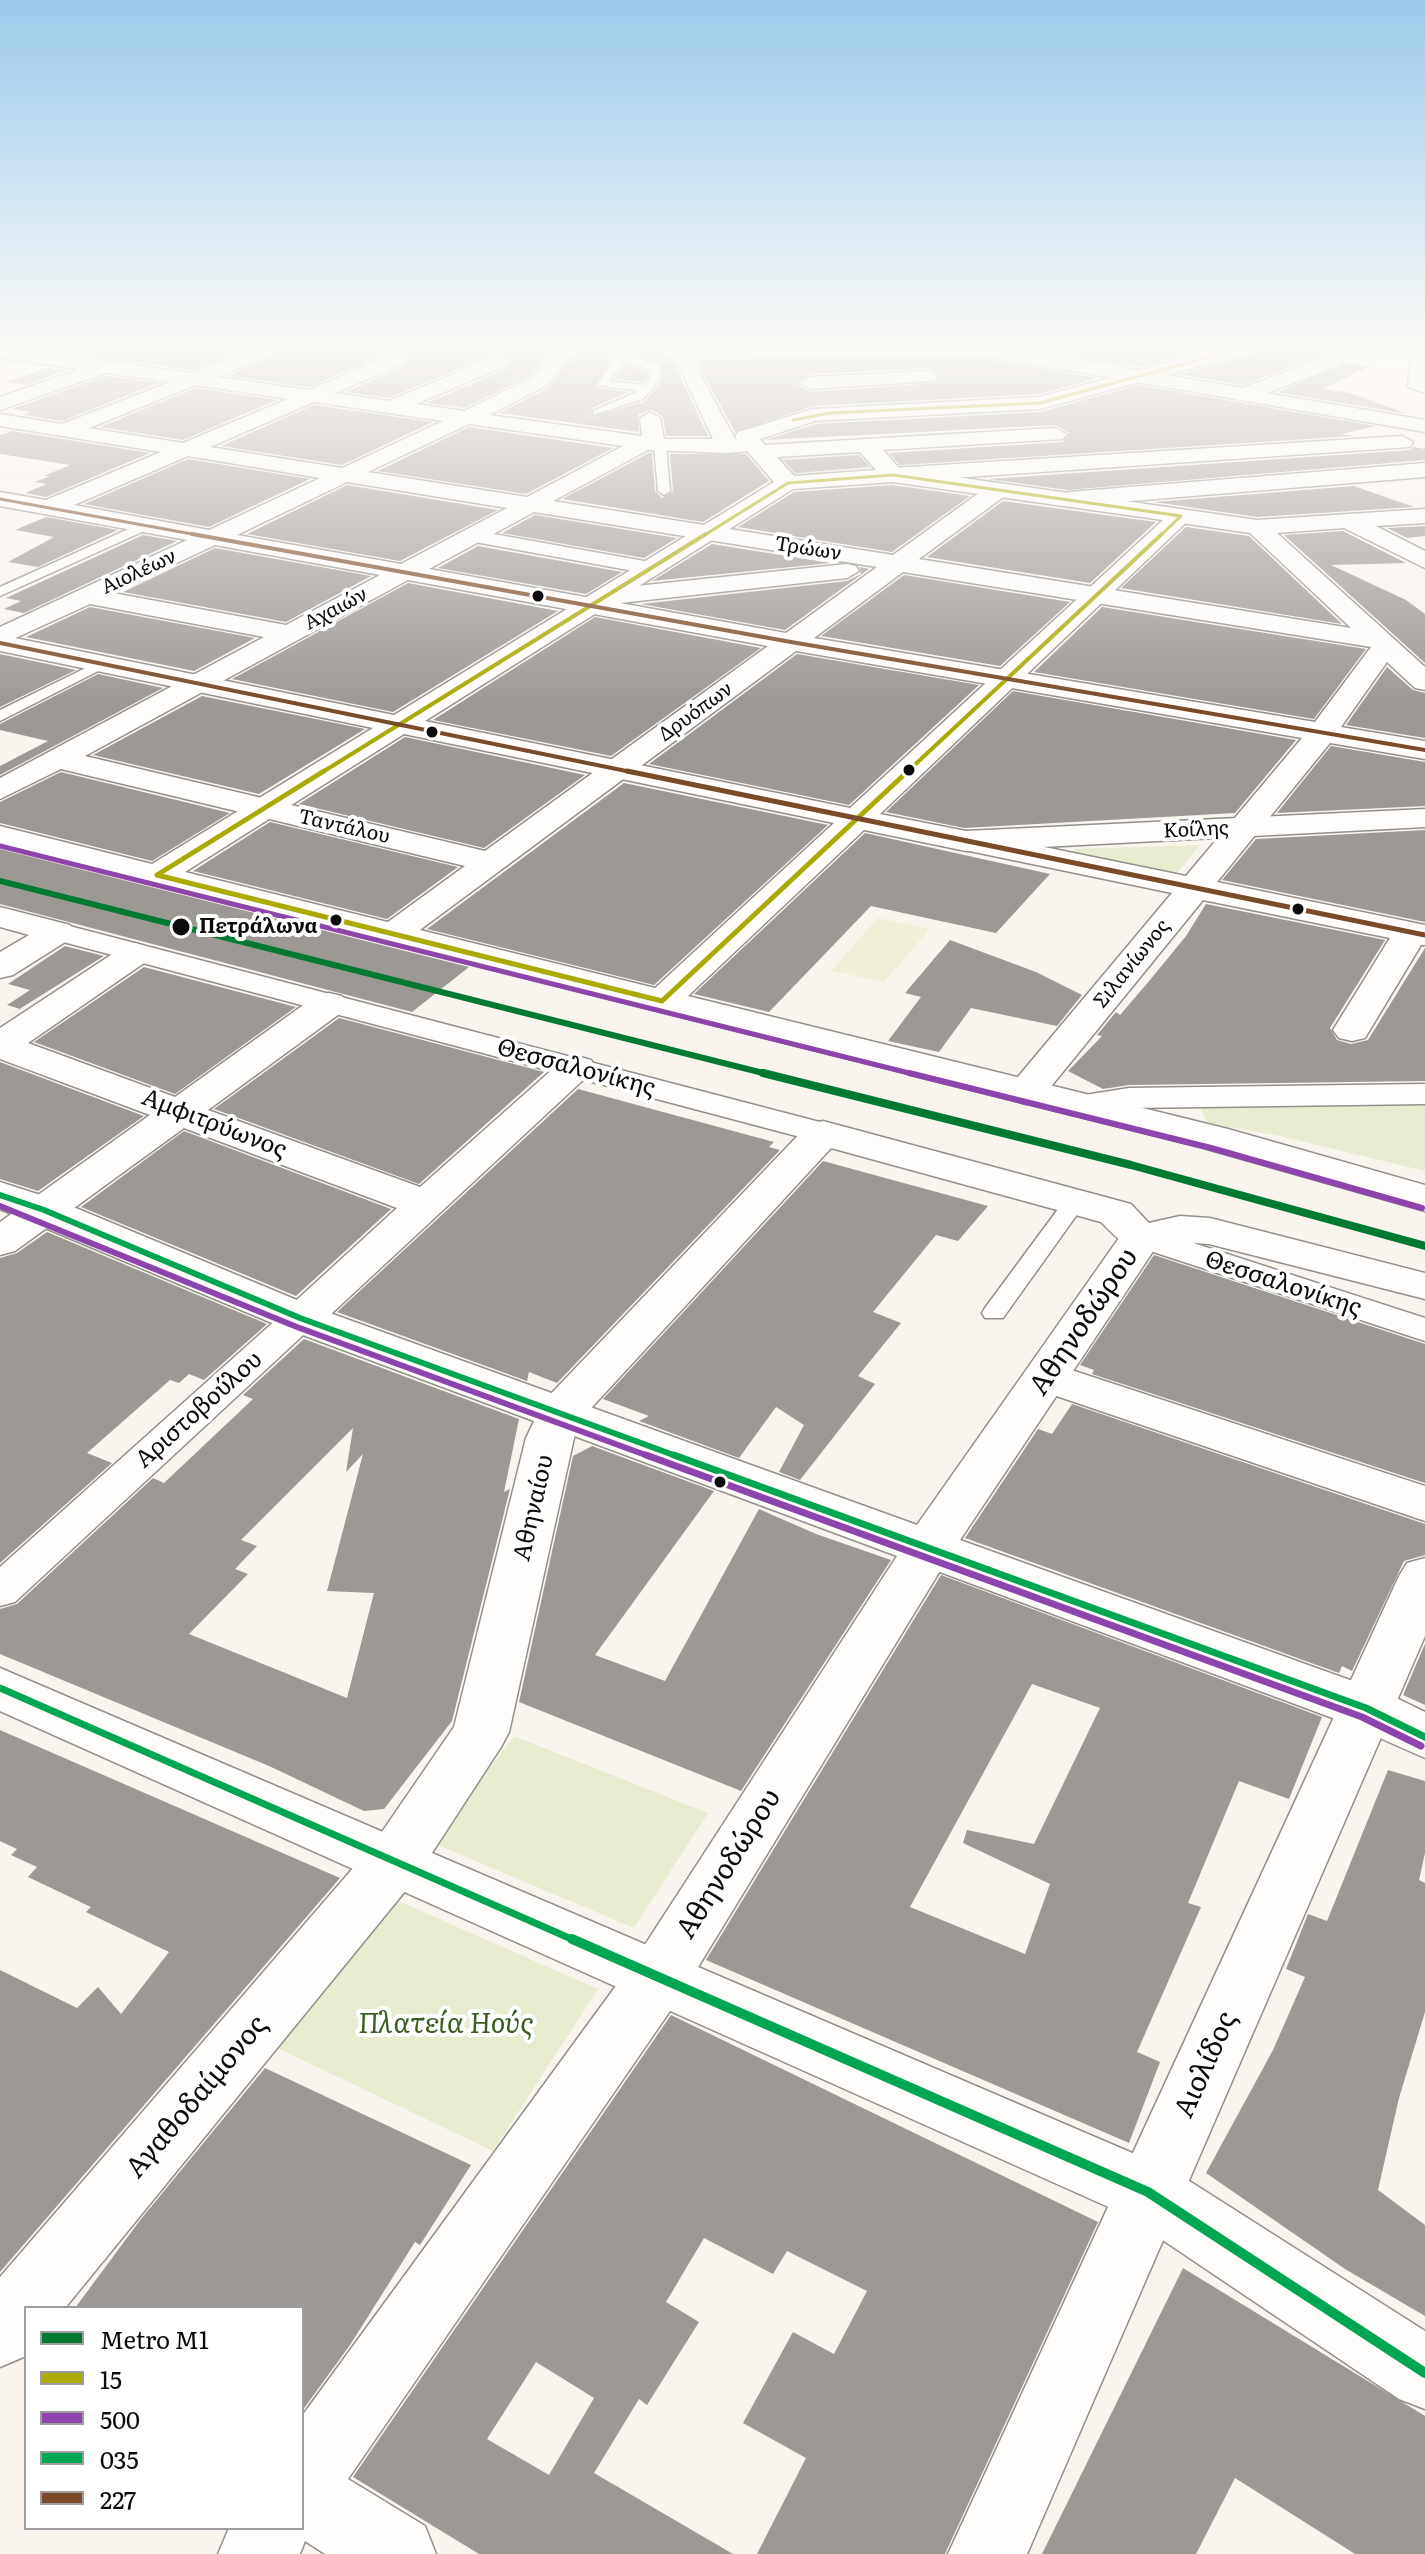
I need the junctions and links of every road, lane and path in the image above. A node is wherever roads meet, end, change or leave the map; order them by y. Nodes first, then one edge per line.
1 (149, 466) edge
2 (289, 466) edge
3 (364, 466) edge
4 (596, 466) edge
5 (661, 466) edge
6 (772, 466) edge
7 (885, 466) edge
8 (1026, 466) edge
9 (1245, 466) edge
10 (1425, 470) edge
11 (345, 475) junction
12 (893, 475) junction
13 (1354, 478) junction
14 (788, 483) junction
15 (1271, 483) junction
16 (998, 490) junction
17 (664, 491) dead end
18 (0, 499) edge
19 (1069, 499) junction
20 (531, 504) junction
21 (1425, 506) edge
22 (51, 508) junction
23 (1181, 516) junction
24 (1425, 516) edge
25 (1350, 522) junction
26 (13, 524) dead end
27 (146, 525) junction
28 (1257, 527) junction
29 (707, 533) junction
30 (471, 536) junction
31 (213, 537) junction
32 (1425, 561) edge
33 (897, 564) junction
34 (650, 568) junction
35 (405, 572) junction
36 (0, 592) edge
37 (1097, 595) junction
38 (87, 596) junction
39 (596, 602) junction
40 (289, 634) junction
41 (0, 640) edge
42 (791, 642) junction
43 (1382, 643) junction
44 (1425, 648) edge
45 (105, 664) junction
46 (1007, 679) junction
47 (1425, 682) edge
48 (198, 683) junction
49 (0, 716) edge
50 (399, 724) junction
51 (1323, 732) junction
52 (1425, 750) edge
53 (57, 759) junction
54 (617, 769) junction
55 (0, 790) edge
56 (265, 808) junction
57 (858, 818) junction
58 (1425, 818) edge
59 (1243, 828) junction
60 (0, 836) edge
61 (966, 841) junction
62 (491, 862) junction
63 (157, 875) junction
64 (1194, 887) junction
65 (0, 917) edge
66 (58, 932) junction
67 (1418, 933) edge
68 (393, 934) junction
69 (135, 954) junction
70 (0, 967) edge
71 (662, 1001) junction
72 (329, 1004) junction
73 (1352, 1030) dead end
74 (0, 1046) edge
75 (577, 1068) junction
76 (1026, 1092) junction
77 (1425, 1094) edge
78 (1077, 1105) junction
79 (182, 1111) junction
80 (823, 1133) junction
81 (0, 1195) edge
82 (1425, 1198) edge
83 (1075, 1202) junction
84 (426, 1204) junction
85 (44, 1210) junction
86 (1141, 1237) junction
87 (0, 1242) edge
88 (1425, 1286) edge
89 (994, 1313) dead end
90 (300, 1318) junction
91 (1425, 1330) edge
92 (1047, 1377) junction
93 (561, 1412) junction
94 (1425, 1504) edge
95 (928, 1548) junction
96 (1425, 1576) edge
97 (0, 1591) edge
98 (0, 1688) edge
99 (1366, 1708) junction
100 (1425, 1737) edge
101 (394, 1862) junction
102 (659, 1976) junction
103 (1148, 2192) junction
104 (9, 2324) edge
105 (1425, 2373) edge
106 (304, 2477) edge
107 (304, 2496) edge
108 (271, 2530) edge
109 (257, 2554) edge
110 (397, 2554) edge
111 (987, 2554) edge

1 - 22 street
2 - 11 street, Τρώων
3 - 11 street, Αιολέων
4 - 20 street, Αχαιών
5 - 17 lane
6 - 14 street
7 - 12 street
8 - 12 street
9 - 15 street
10 - 13 street
11 - 20 street, Τρώων
11 - 31 street, Αιολέων
12 - 14 street
12 - 16 street
13 - 15 street
13 - 21 street
14 - 29 street
15 - 19 street
16 - 19 street
16 - 33 street, Δρυόπων
18 - 22 street
19 - 23 street
20 - 29 street, Τρώων
20 - 30 street, Αχαιών
22 - 26 street
22 - 27 street
23 - 28 street
23 - 37 street
24 - 25 street
25 - 28 street
25 - 32 street
27 - 31 street
27 - 36 lane
28 - 43 street
29 - 33 street, Τρώων
29 - 34 street
30 - 34 street
30 - 35 street, Αχαιών
31 - 35 street
31 - 38 street, Αιολέων
33 - 37 street, Τρώων
33 - 39 street
33 - 42 street, Δρυόπων
34 - 39 street
35 - 39 street
35 - 40 street, Αχαιών
37 - 43 street, Τρώων
37 - 46 street
38 - 40 street
38 - 41 street, Αιολέων
39 - 42 street
39 - 50 street
40 - 48 street, Αχαιών
41 - 45 street
42 - 46 street
42 - 54 street, Δρυόπων
43 - 44 street, Τρώων
43 - 47 street
43 - 51 street, Σιλανίωνος
45 - 48 street
45 - 49 lane
46 - 51 street
46 - 57 street
48 - 50 street
48 - 53 street, Αχαιών
50 - 54 street
50 - 56 street
51 - 52 street
51 - 59 street, Σιλανίωνος
53 - 55 street, Αχαιών
53 - 56 street, Ταντάλου
54 - 57 street
54 - 62 street, Δρυόπων
56 - 62 street, Ταντάλου
56 - 63 street
57 - 61 street
57 - 71 street
58 - 59 street, Κοίλης
59 - 61 street, Κοίλης
59 - 64 street, Σιλανίωνος
60 - 63 street
61 - 64 street
62 - 68 street, Δρυόπων
63 - 68 street
64 - 67 street
64 - 76 street, Σιλανίωνος
65 - 66 street, Θεσσαλονίκης
66 - 69 street, Θεσσαλονίκης
66 - 70 street
67 - 73 street
68 - 71 street
69 - 72 street, Θεσσαλονίκης
69 - 74 street
71 - 76 street
72 - 75 street, Θεσσαλονίκης
72 - 79 street
74 - 79 street, Αμφιτρύωνος
75 - 80 street, Θεσσαλονίκης
75 - 84 street, Αριστοβούλου
76 - 78 street
77 - 78 street
78 - 82 street
79 - 84 street, Αμφιτρύωνος
79 - 85 street
80 - 83 street, Θεσσαλονίκης
80 - 93 street, Αθηναίου
81 - 85 street
83 - 86 street, Θεσσαλονίκης
83 - 89 lane
84 - 90 street, Αριστοβούλου
85 - 87 street
85 - 90 street
86 - 88 street, Θεσσαλονίκης
86 - 91 street, Θεσσαλονίκης
86 - 92 street, Αθηνοδώρου
90 - 93 street
90 - 97 street, Αριστοβούλου
92 - 94 street
92 - 95 street, Αθηνοδώρου
93 - 95 street
93 - 101 street, Αθηναίου
95 - 99 street
95 - 102 street, Αθηνοδώρου
96 - 99 street, Αιολίδος
98 - 101 street
99 - 100 street
99 - 103 street, Αιολίδος
101 - 102 street
101 - 104 street, Αγαθοδαίμονος
102 - 103 street
102 - 106 street, Αθηνοδώρου
103 - 105 street
103 - 111 street, Αιολίδος
107 - 110 street
108 - 109 street

